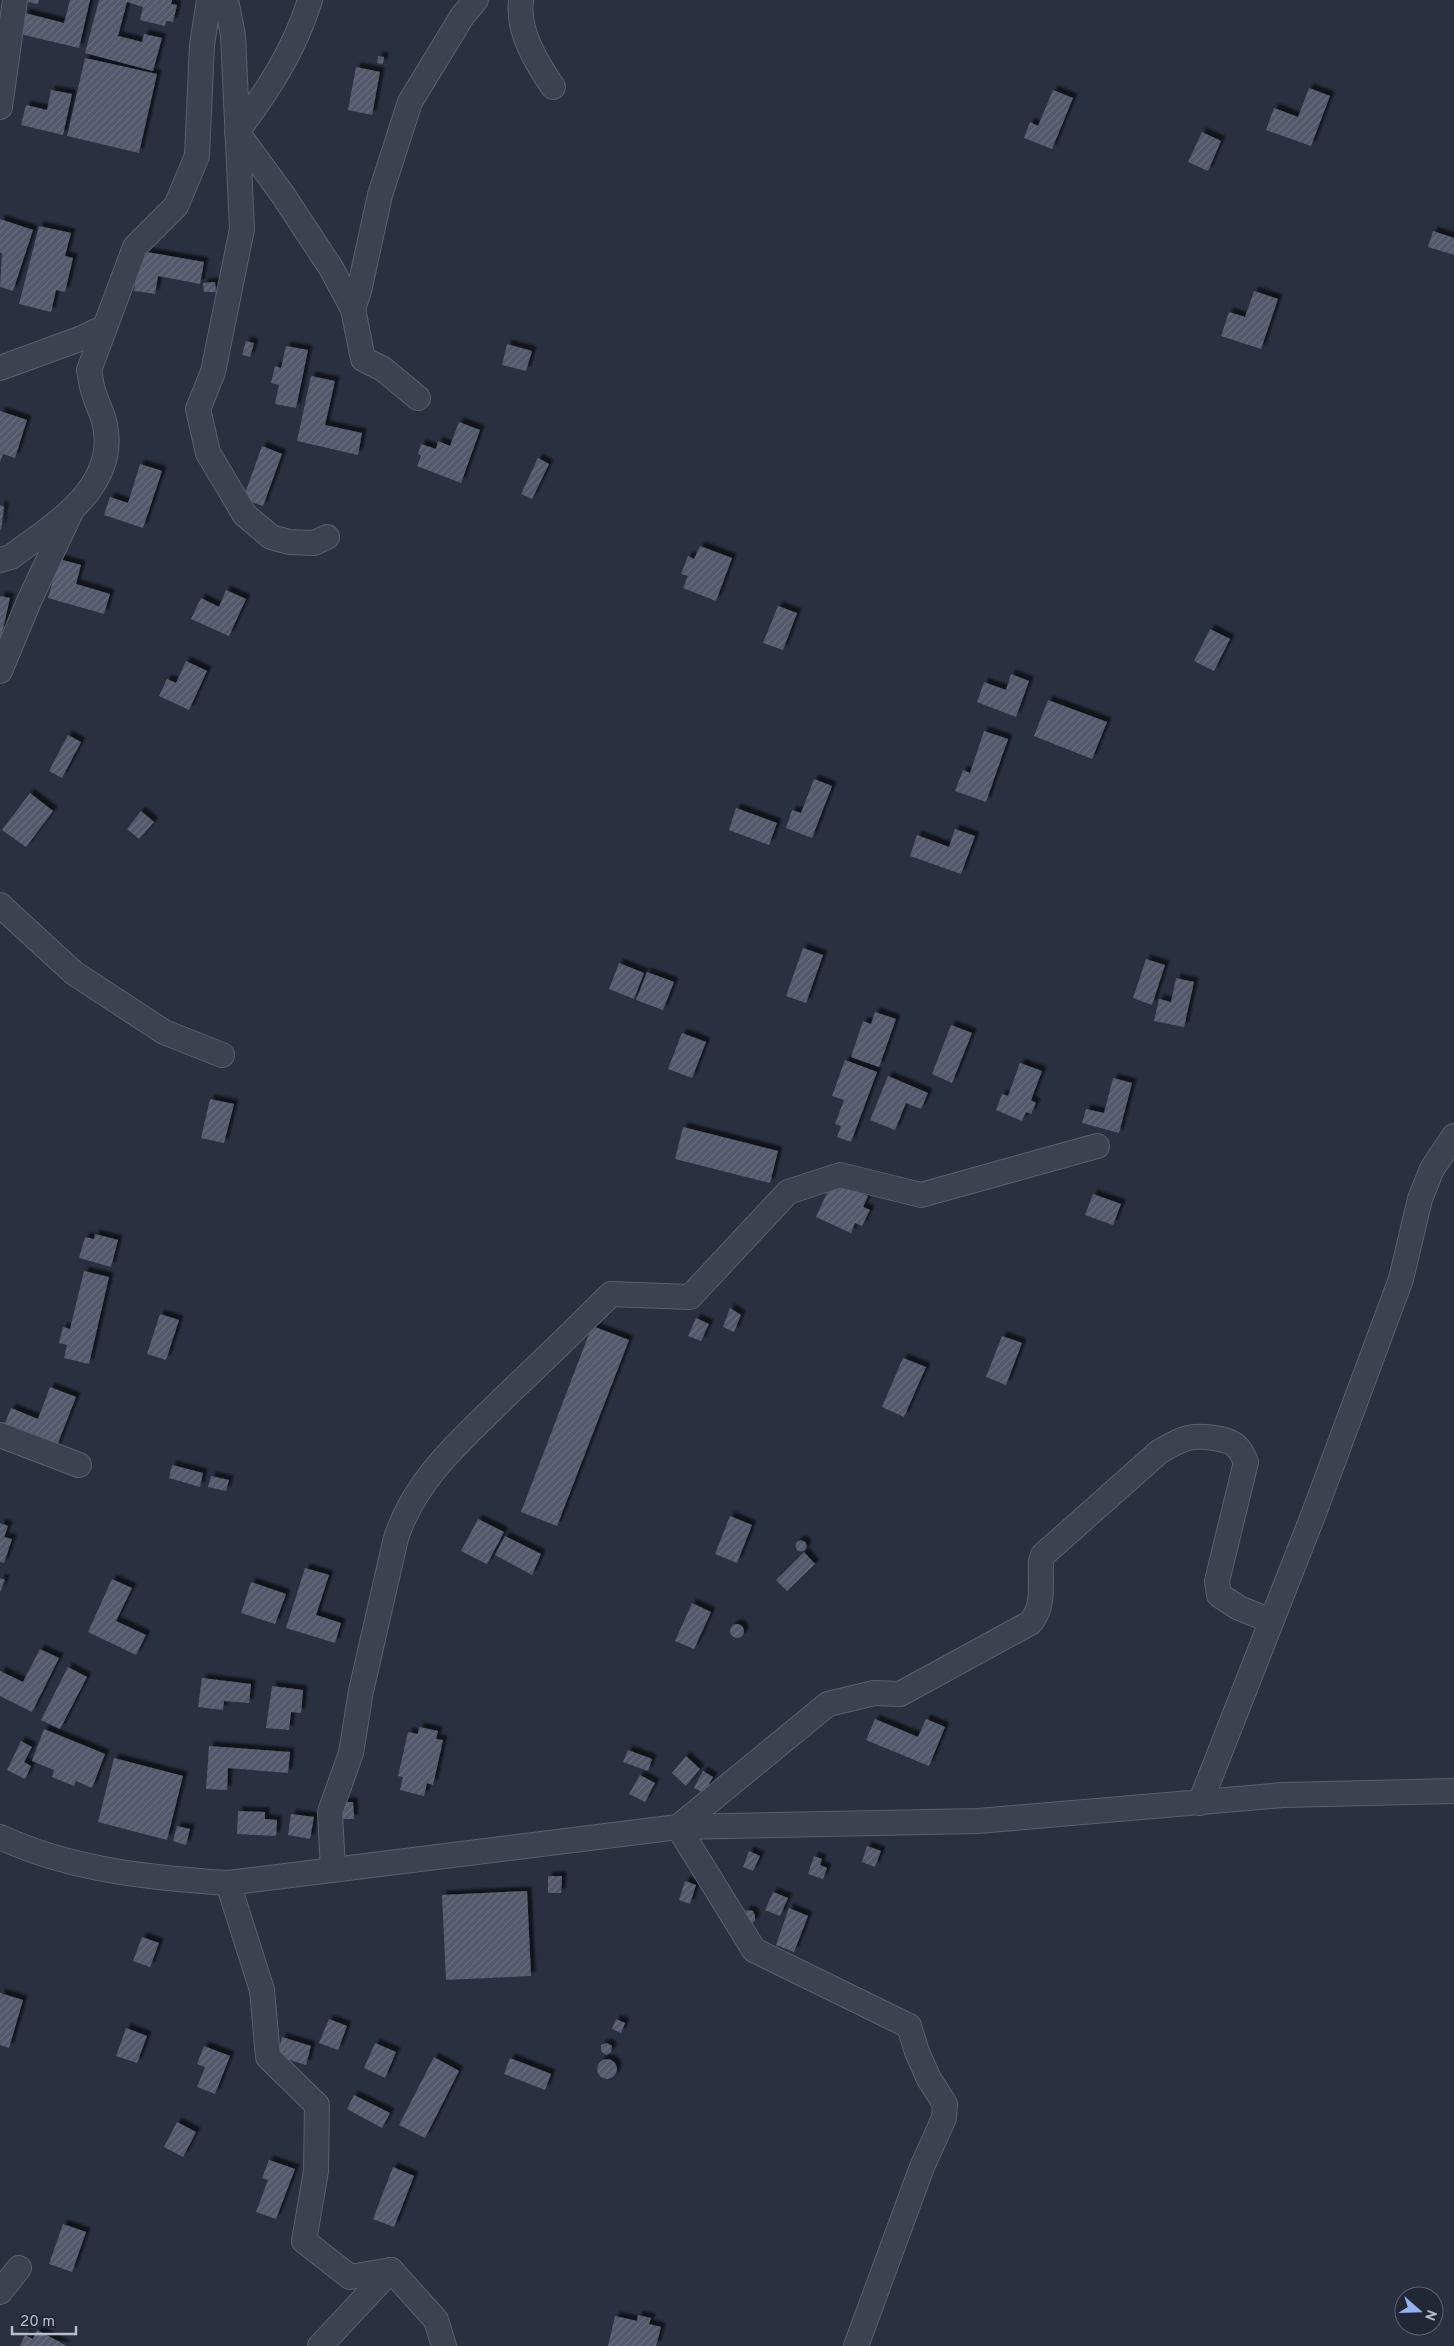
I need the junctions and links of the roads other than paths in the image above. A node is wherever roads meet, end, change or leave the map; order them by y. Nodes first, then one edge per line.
1 (15, 0) edge
2 (209, 0) edge
3 (226, 0) edge
4 (310, 0) edge
5 (476, 0) edge
6 (522, 0) edge
7 (553, 87) dead end
8 (0, 107) edge
9 (237, 132) junction
10 (353, 309) junction
11 (103, 328) junction
12 (0, 368) edge
13 (418, 398) dead end
14 (72, 511) junction
15 (327, 537) dead end
16 (0, 560) edge
17 (0, 671) edge
18 (0, 905) edge
19 (222, 1055) dead end
20 (1454, 1136) edge
21 (1097, 1146) dead end
22 (0, 1435) edge
23 (79, 1465) dead end
24 (1271, 1621) junction
25 (1454, 1791) edge
26 (1200, 1803) junction
27 (678, 1827) junction
28 (0, 1837) edge
29 (333, 1870) junction
30 (228, 1883) junction
31 (19, 2268) dead end
32 (391, 2270) junction
33 (0, 2292) edge
34 (320, 2346) edge
35 (444, 2346) edge
36 (856, 2346) edge

1 - 8 street
2 - 11 street
3 - 9 street
4 - 9 street
5 - 10 street
6 - 7 street
9 - 10 street
9 - 15 street
10 - 13 street
11 - 12 street
11 - 14 street
14 - 16 street
14 - 17 street
18 - 19 street
20 - 24 street
21 - 29 street
22 - 23 street
24 - 26 street
24 - 27 street
25 - 26 street
26 - 27 street
27 - 29 street
27 - 36 street
28 - 30 street
29 - 30 street
30 - 32 street
31 - 33 street
32 - 34 street
32 - 35 street

